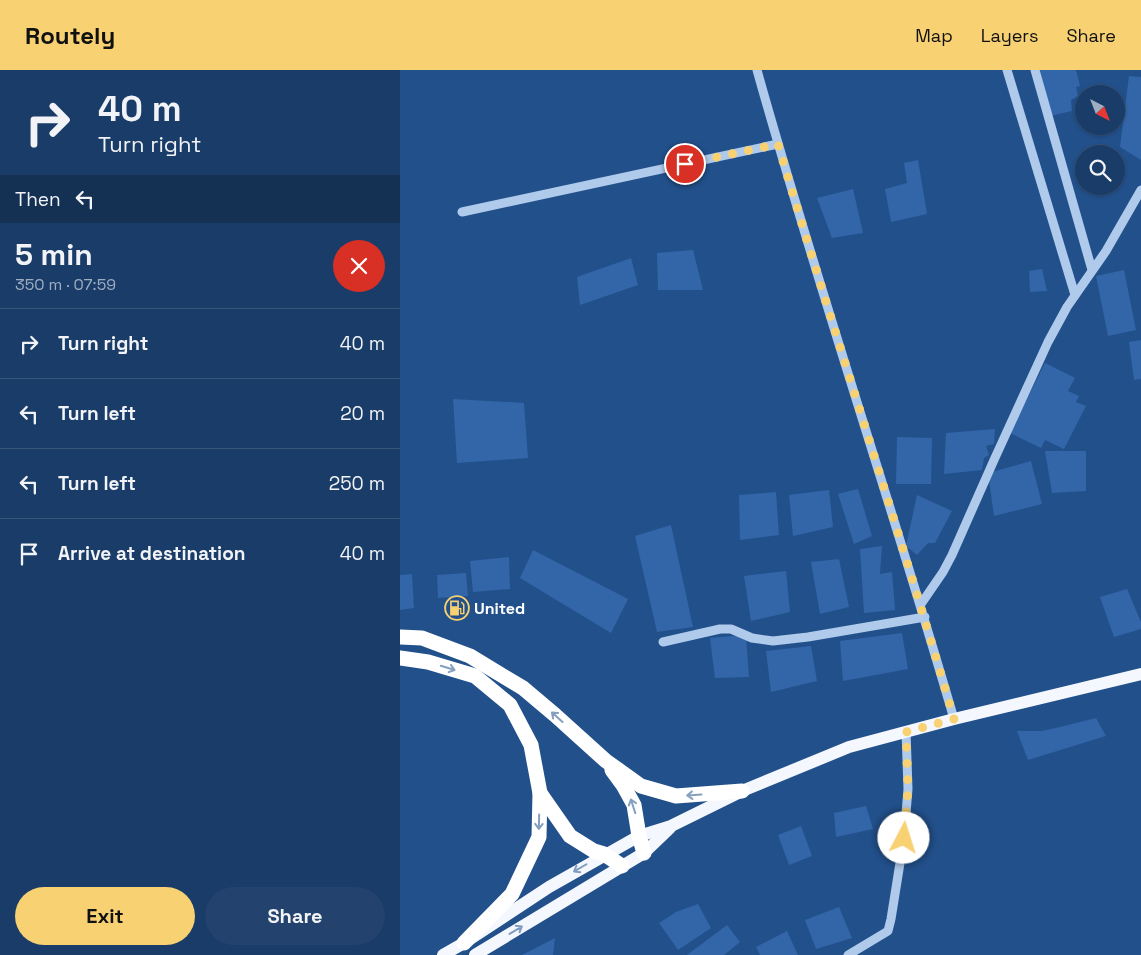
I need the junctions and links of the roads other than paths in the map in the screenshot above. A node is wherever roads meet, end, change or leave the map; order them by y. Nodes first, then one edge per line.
1 (757, 70) edge
2 (1007, 70) edge
3 (1035, 70) edge
4 (778, 144) junction
5 (1141, 190) edge
6 (462, 212) dead end
7 (1092, 270) junction
8 (1075, 295) junction
9 (921, 604) junction
10 (925, 616) junction
11 (400, 637) edge
12 (663, 642) dead end
13 (400, 658) edge
14 (1141, 674) edge
15 (954, 719) junction
16 (906, 732) junction
17 (606, 761) junction
18 (742, 792) junction
19 (540, 793) junction
20 (671, 826) junction
21 (639, 836) junction
22 (604, 854) junction
23 (644, 854) junction
24 (622, 866) junction
25 (464, 943) junction
26 (443, 955) edge
27 (475, 955) edge
28 (848, 955) edge

1 - 4 street
2 - 8 street
3 - 7 street
4 - 6 street
4 - 9 street
5 - 7 street
7 - 8 street
8 - 9 street
9 - 10 street
10 - 12 street
10 - 15 street
17 -> 11 highway
13 -> 19 highway
14 - 15 main road
15 - 16 main road
16 - 18 main road
16 - 28 street
18 -> 17 highway
21 -> 17 highway
18 - 20 main road
19 - 22 highway
19 -> 25 highway
20 - 21 main road
20 - 23 main road
21 - 22 main road
21 - 23 highway
22 - 24 highway
22 -> 25 main road
23 - 24 main road
27 -> 24 main road
25 - 26 main road

